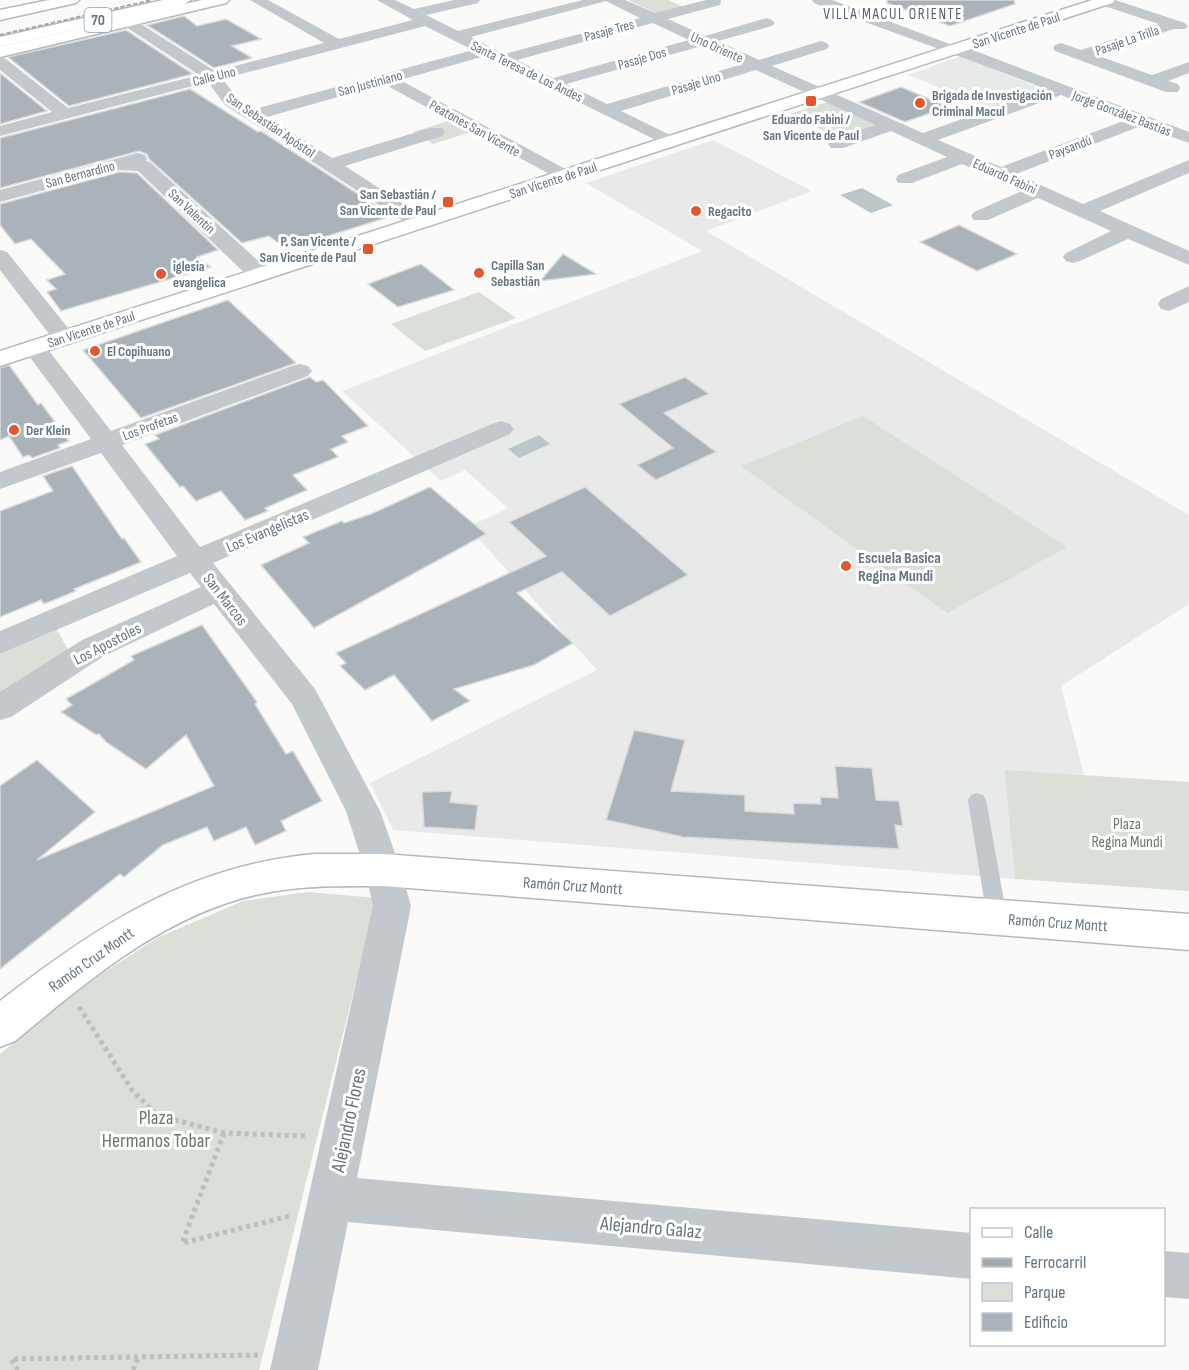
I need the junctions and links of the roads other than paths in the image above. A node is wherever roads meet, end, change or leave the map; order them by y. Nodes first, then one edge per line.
1 (71, 0) edge
2 (114, 0) edge
3 (183, 0) edge
4 (221, 0) edge
5 (257, 0) edge
6 (384, 0) edge
7 (473, 0) edge
8 (600, 0) edge
9 (613, 0) edge
10 (678, 0) edge
11 (822, 0) edge
12 (1105, 1) edge
13 (715, 2) dead end
14 (89, 3) dead end
15 (803, 6) dead end
16 (695, 7) junction
17 (856, 14) junction
18 (0, 17) edge
19 (420, 18) junction
20 (654, 18) junction
21 (128, 22) junction
22 (827, 22) dead end
23 (766, 23) dead end
24 (1173, 24) junction
25 (0, 26) edge
26 (892, 28) junction
27 (1189, 29) edge
28 (873, 34) dead end
29 (456, 36) junction
30 (704, 41) junction
31 (4, 42) edge
32 (337, 45) junction
33 (820, 46) dead end
34 (1062, 48) dead end
35 (954, 50) junction
36 (487, 51) junction
37 (0, 52) edge
38 (1082, 55) junction
39 (502, 59) junction
40 (0, 62) edge
41 (758, 65) junction
42 (1189, 67) edge
43 (212, 76) junction
44 (386, 79) junction
45 (1152, 81) junction
46 (552, 84) junction
47 (1172, 88) dead end
48 (1061, 89) junction
49 (820, 93) junction
50 (606, 110) junction
51 (65, 114) junction
52 (254, 115) junction
53 (1141, 120) junction
54 (892, 125) junction
55 (0, 130) edge
56 (436, 132) dead end
57 (1189, 138) edge
58 (923, 139) junction
59 (670, 142) junction
60 (837, 144) dead end
61 (160, 152) dead end
62 (964, 157) junction
63 (118, 164) junction
64 (330, 165) junction
65 (1189, 166) edge
66 (1000, 174) junction
67 (564, 176) junction
68 (905, 179) dead end
69 (1038, 191) junction
70 (0, 196) edge
71 (1084, 211) junction
72 (981, 216) dead end
73 (420, 223) junction
74 (1128, 231) junction
75 (1184, 252) edge
76 (0, 256) edge
77 (1073, 257) dead end
78 (259, 274) junction
79 (1189, 293) edge
80 (1169, 303) dead end
81 (64, 338) junction
82 (35, 348) junction
83 (0, 359) edge
84 (300, 371) dead end
85 (501, 429) dead end
86 (106, 442) junction
87 (0, 481) edge
88 (196, 561) junction
89 (220, 590) junction
90 (72, 613) junction
91 (0, 644) edge
92 (93, 648) junction
93 (0, 708) edge
94 (977, 800) dead end
95 (383, 870) junction
96 (997, 918) junction
97 (1189, 932) edge
98 (0, 1027) edge
99 (331, 1198) junction
100 (970, 1256) edge
101 (1165, 1274) edge
102 (1189, 1276) edge
103 (277, 1366) edge

1 - 18 main road
2 - 25 main road, 70
3 - 31 main road, 70
4 - 21 main road
5 - 32 street
6 - 19 street, Santa Teresa de Los Andes
7 - 19 street, Calle Uno
8 - 29 street
9 - 20 street, Uno Oriente
10 - 16 street, Uno Oriente
11 - 15 street
11 - 17 street, Jorge González Bastías
12 - 24 street
12 - 35 main road, San Vicente de Paul
13 - 16 street, Pasaje Tres
14 - 18 main road
16 - 20 street, Pasaje Tres
17 - 22 street
17 - 26 street, Jorge González Bastías
19 - 29 street, Santa Teresa de Los Andes
19 - 32 street, Calle Uno
20 - 30 street, Uno Oriente
20 - 39 street, Pasaje Tres
21 - 37 main road
21 - 43 street, San Sebastián Apóstol
23 - 30 street, Pasaje Dos
24 - 27 street
24 - 38 street, Pasaje La Trilla
26 - 28 street
26 - 35 street, Jorge González Bastías
29 - 36 street, Santa Teresa de Los Andes
30 - 41 street, Uno Oriente
30 - 46 street, Pasaje Dos
32 - 43 street, Calle Uno
33 - 41 street, Pasaje Uno
34 - 38 street
35 - 48 street, Jorge González Bastías
35 - 49 main road, San Vicente de Paul
36 - 39 street, Santa Teresa de Los Andes
36 - 44 street, San Justiniano
38 - 45 street
39 - 46 street, Santa Teresa de Los Andes
40 - 51 street
41 - 49 street, Uno Oriente
41 - 50 street, Pasaje Uno
42 - 45 street
43 - 51 street, Calle Uno
43 - 52 street, San Sebastián Apóstol
44 - 52 street, San Justiniano
44 - 67 street, Peatones San Vicente
45 - 47 street
46 - 50 street, Santa Teresa de Los Andes
48 - 53 street, Jorge González Bastías
48 - 58 street
49 - 54 street, Eduardo Fabini
49 - 59 main road, San Vicente de Paul
50 - 59 street, Santa Teresa de Los Andes
51 - 55 street, Calle Uno
52 - 64 street, San Sebastián Apóstol
53 - 57 street, Jorge González Bastías
53 - 66 street, Paysandú
54 - 58 street, Eduardo Fabini
54 - 60 street
56 - 64 street
58 - 62 street, Eduardo Fabini
59 - 67 main road, San Vicente de Paul
61 - 63 street, San Bernardino
62 - 66 street, Eduardo Fabini
62 - 68 street
63 - 70 street, San Bernardino
63 - 78 street, San Valentín
64 - 73 street, San Sebastián Apóstol
65 - 71 street
66 - 69 street, Eduardo Fabini
67 - 73 main road, San Vicente de Paul
69 - 71 street, Eduardo Fabini
69 - 72 street
71 - 74 street, Eduardo Fabini
73 - 78 main road, San Vicente de Paul
74 - 75 street, Eduardo Fabini
74 - 77 street
76 - 81 street
78 - 81 main road, San Vicente de Paul
79 - 80 street
81 - 82 main road, San Vicente de Paul
82 - 83 main road, San Vicente de Paul
82 - 86 street, San Marcos
84 - 86 street, Los Profetas
85 - 88 street, Los Evangelistas
86 - 87 street, Los Profetas
86 - 88 street, San Marcos
88 - 89 street, San Marcos
88 - 90 street, Los Evangelistas
89 - 92 street, Los Apostoles
89 - 95 street, San Marcos
90 - 91 street, Los Evangelistas
90 - 92 street
92 - 93 street, Los Apostoles
94 - 96 lane
95 - 96 main road, Ramón Cruz Montt
95 - 98 main road, Ramón Cruz Montt
95 - 99 street, Alejandro Flores
96 - 97 main road, Ramón Cruz Montt
99 - 100 street, Alejandro Galaz
99 - 103 street, Alejandro Flores
101 - 102 street

